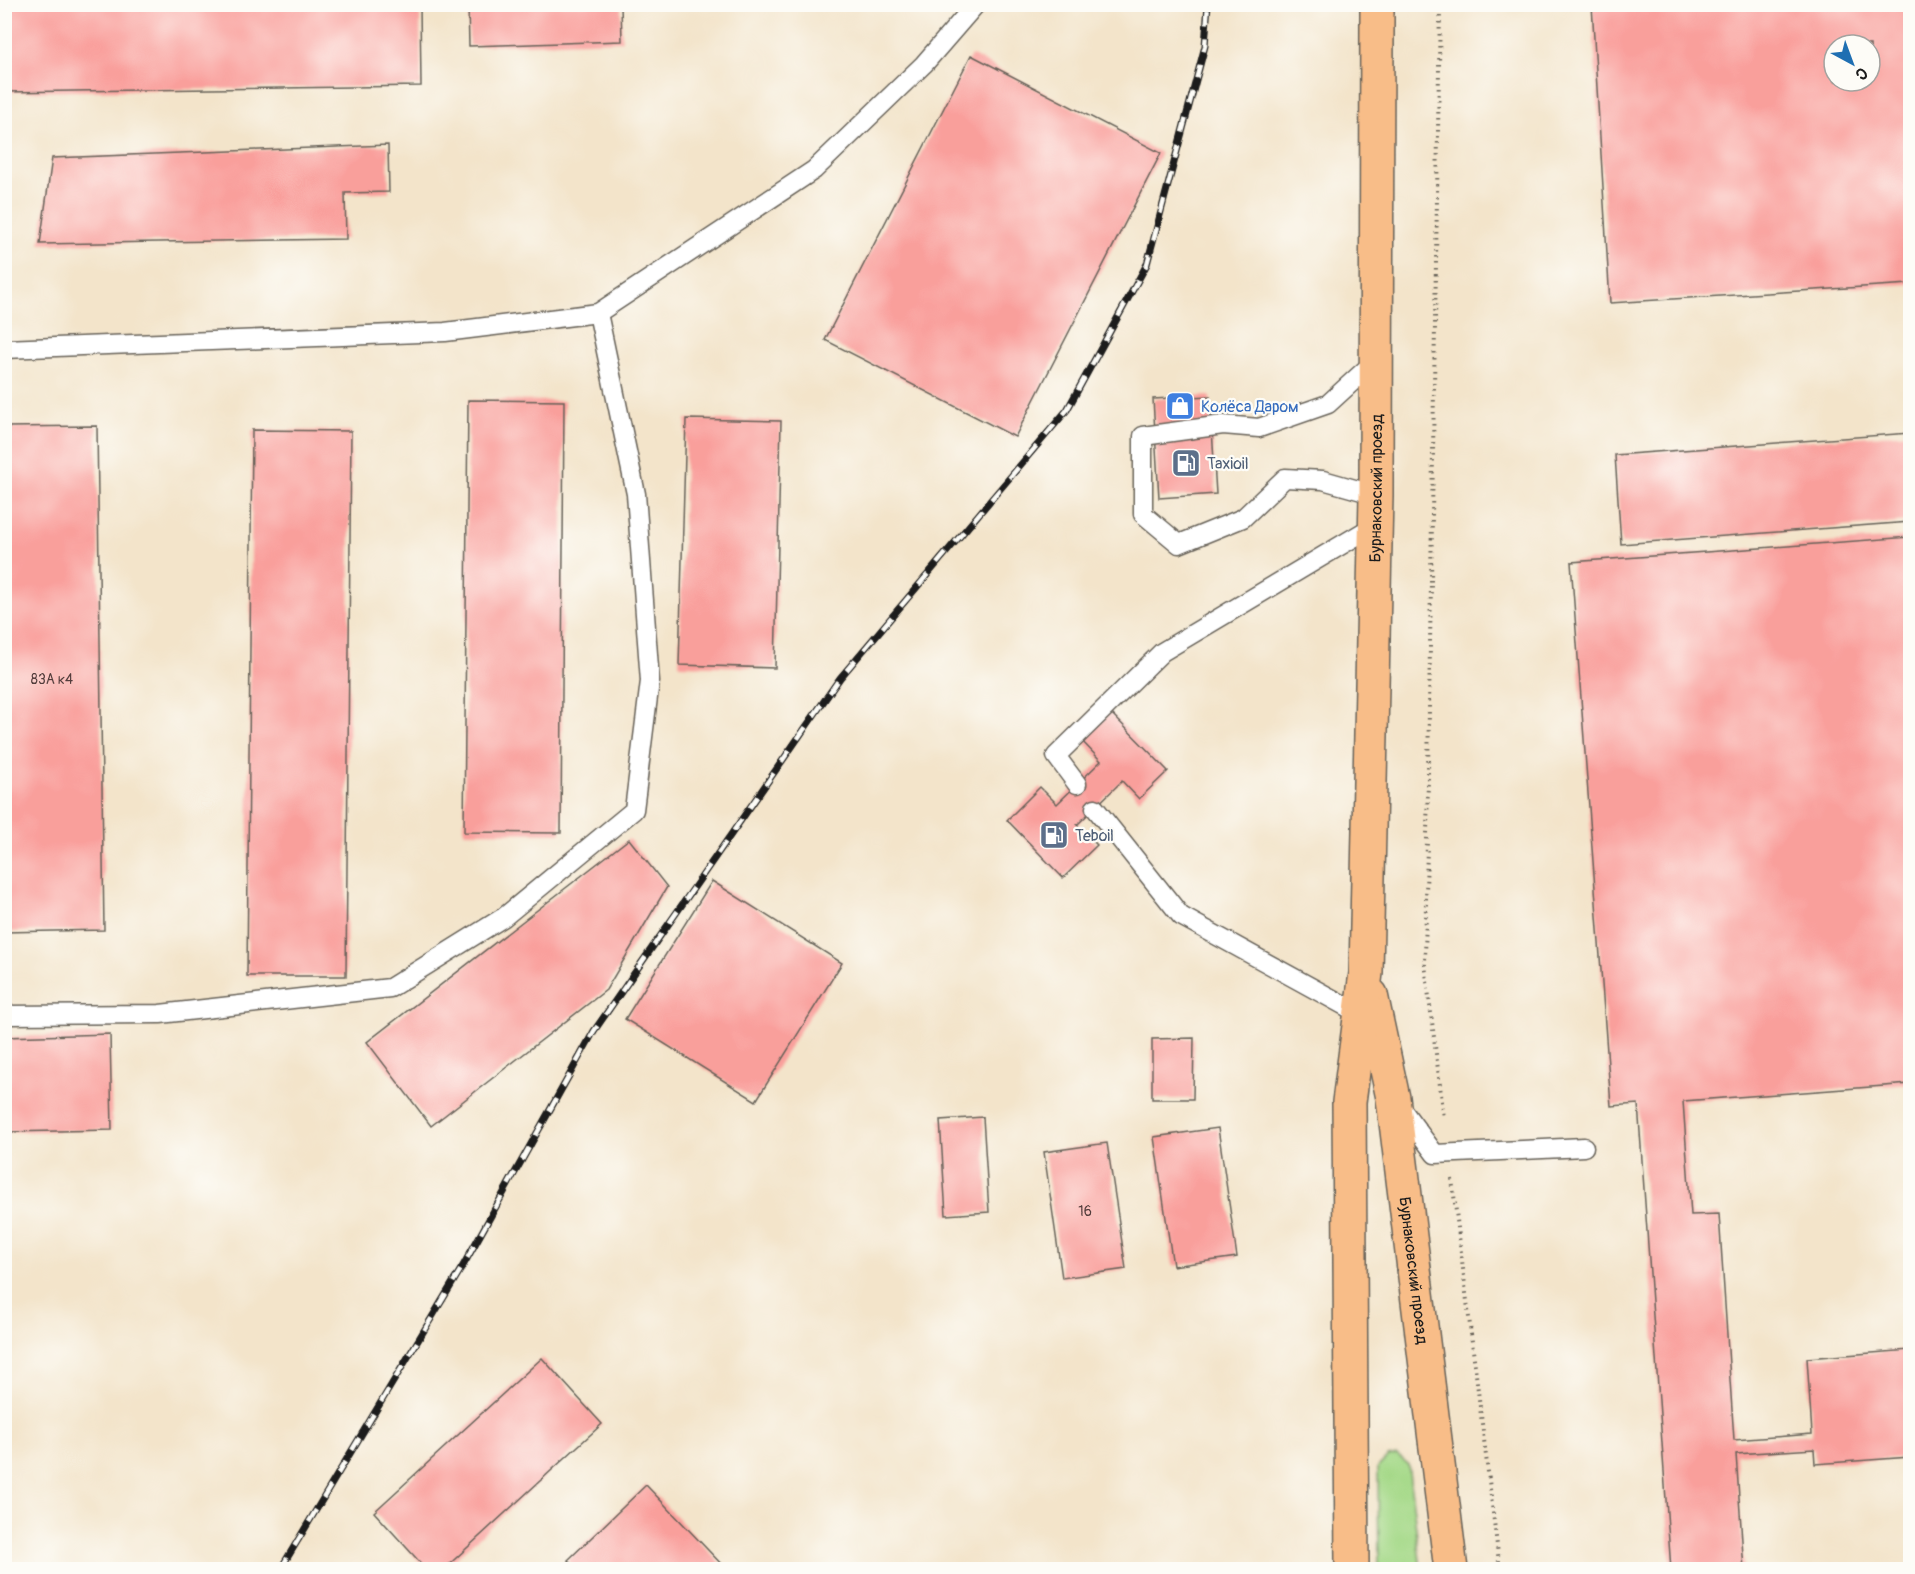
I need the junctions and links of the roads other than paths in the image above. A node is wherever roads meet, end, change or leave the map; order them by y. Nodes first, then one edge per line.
1 (976, 4) edge
2 (1377, 4) edge
3 (598, 313) junction
4 (4, 349) edge
5 (1375, 361) junction
6 (1376, 510) junction
7 (1077, 784) dead end
8 (1095, 808) dead end
9 (1366, 973) junction
10 (1360, 1014) junction
11 (4, 1015) edge
12 (1393, 1098) junction
13 (1349, 1102) junction
14 (1584, 1147) dead end
15 (1352, 1569) edge
16 (1451, 1569) edge

1 - 3 lane
2 - 5 main road, Бурнаковский проезд
3 - 4 lane
3 - 11 lane
5 - 6 main road, Бурнаковский проезд
5 - 6 lane
6 - 7 lane
6 - 9 main road, Бурнаковский проезд
8 - 10 lane
9 - 10 main road, Бурнаковский проезд
9 - 12 main road, Бурнаковский проезд
10 - 13 main road, Бурнаковский проезд
12 - 13 main road
12 - 14 lane
12 - 16 main road, Бурнаковский проезд
13 - 15 main road, Бурнаковский проезд

